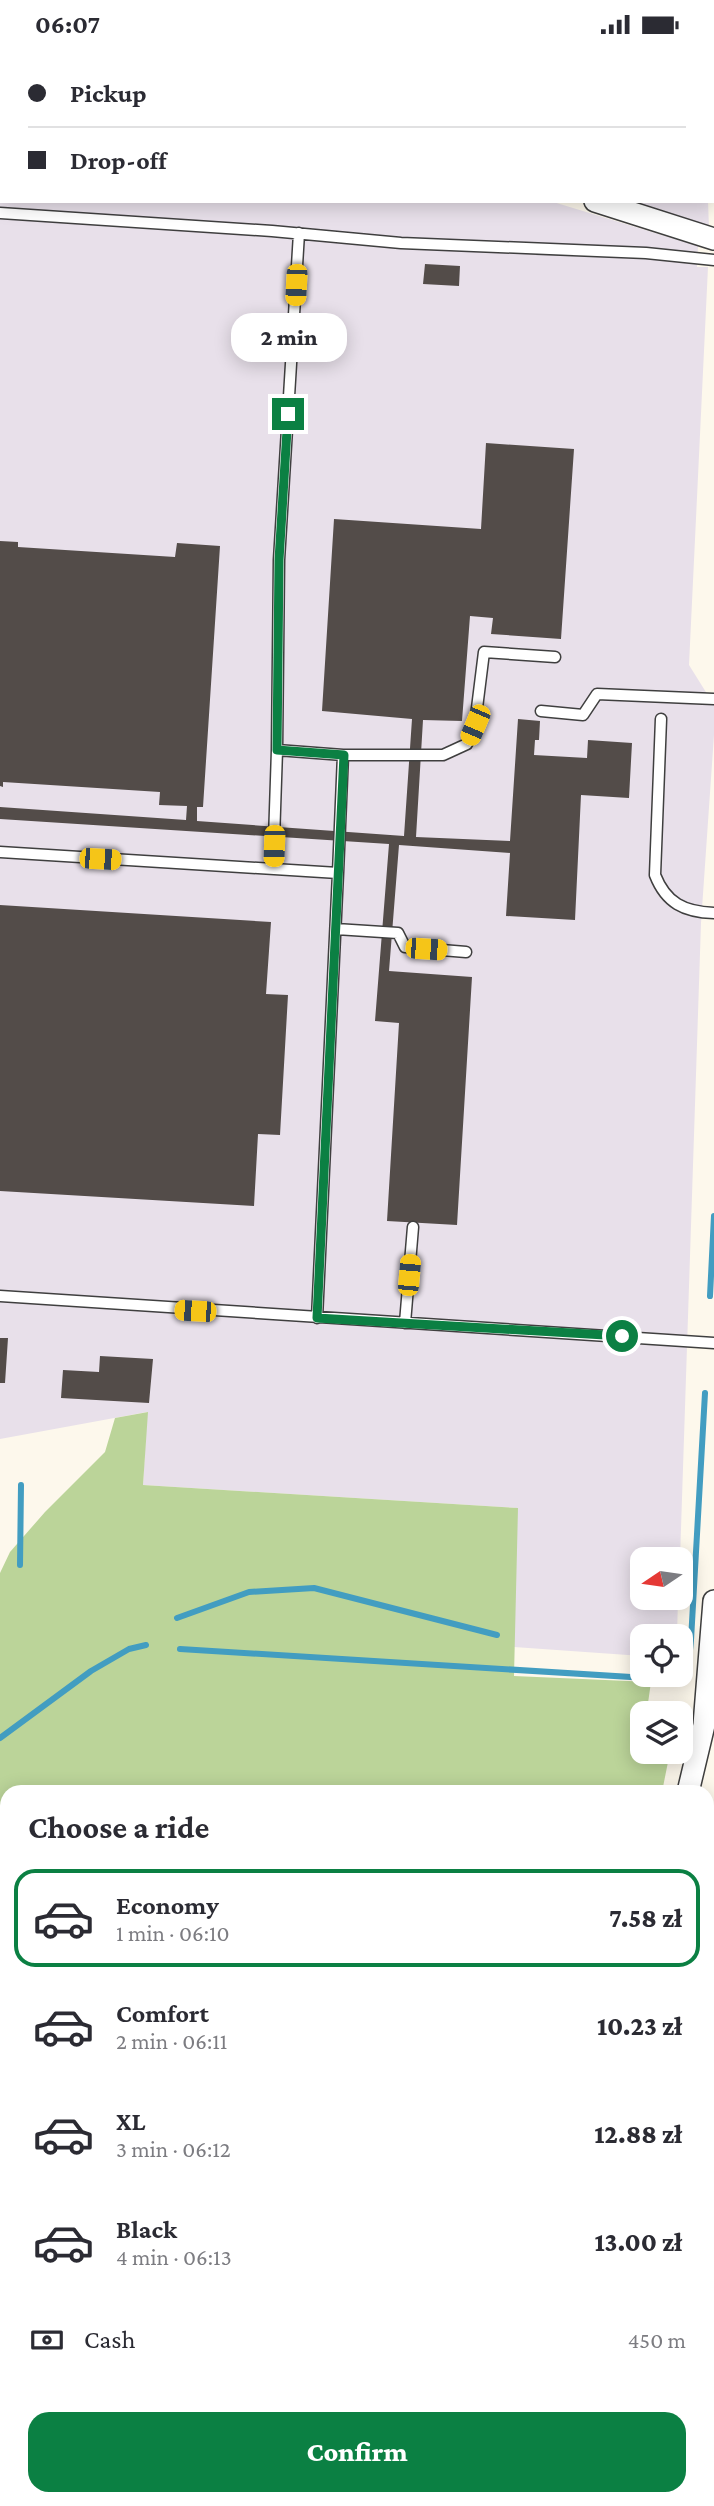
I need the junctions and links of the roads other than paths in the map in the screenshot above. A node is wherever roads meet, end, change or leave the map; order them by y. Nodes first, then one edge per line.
1 (601, 203) edge
2 (0, 213) edge
3 (299, 233) junction
4 (714, 239) edge
5 (714, 260) edge
6 (555, 657) dead end
7 (714, 699) edge
8 (541, 711) dead end
9 (661, 719) dead end
10 (277, 750) junction
11 (344, 755) junction
12 (0, 852) edge
13 (273, 869) junction
14 (338, 873) junction
15 (714, 913) edge
16 (336, 929) junction
17 (467, 952) dead end
18 (413, 1227) dead end
19 (0, 1296) edge
20 (317, 1318) junction
21 (405, 1323) junction
22 (714, 1343) edge
23 (714, 1601) edge
24 (690, 1785) edge

1 - 4 street
2 - 3 lane
3 - 5 lane
3 - 10 lane
6 - 11 lane
7 - 8 lane
9 - 15 lane
10 - 11 lane
10 - 13 lane
11 - 14 lane
12 - 13 lane
13 - 14 lane
14 - 16 lane
16 - 17 lane
16 - 20 lane
18 - 21 lane
19 - 20 lane
20 - 21 lane
21 - 22 lane
23 - 24 street

